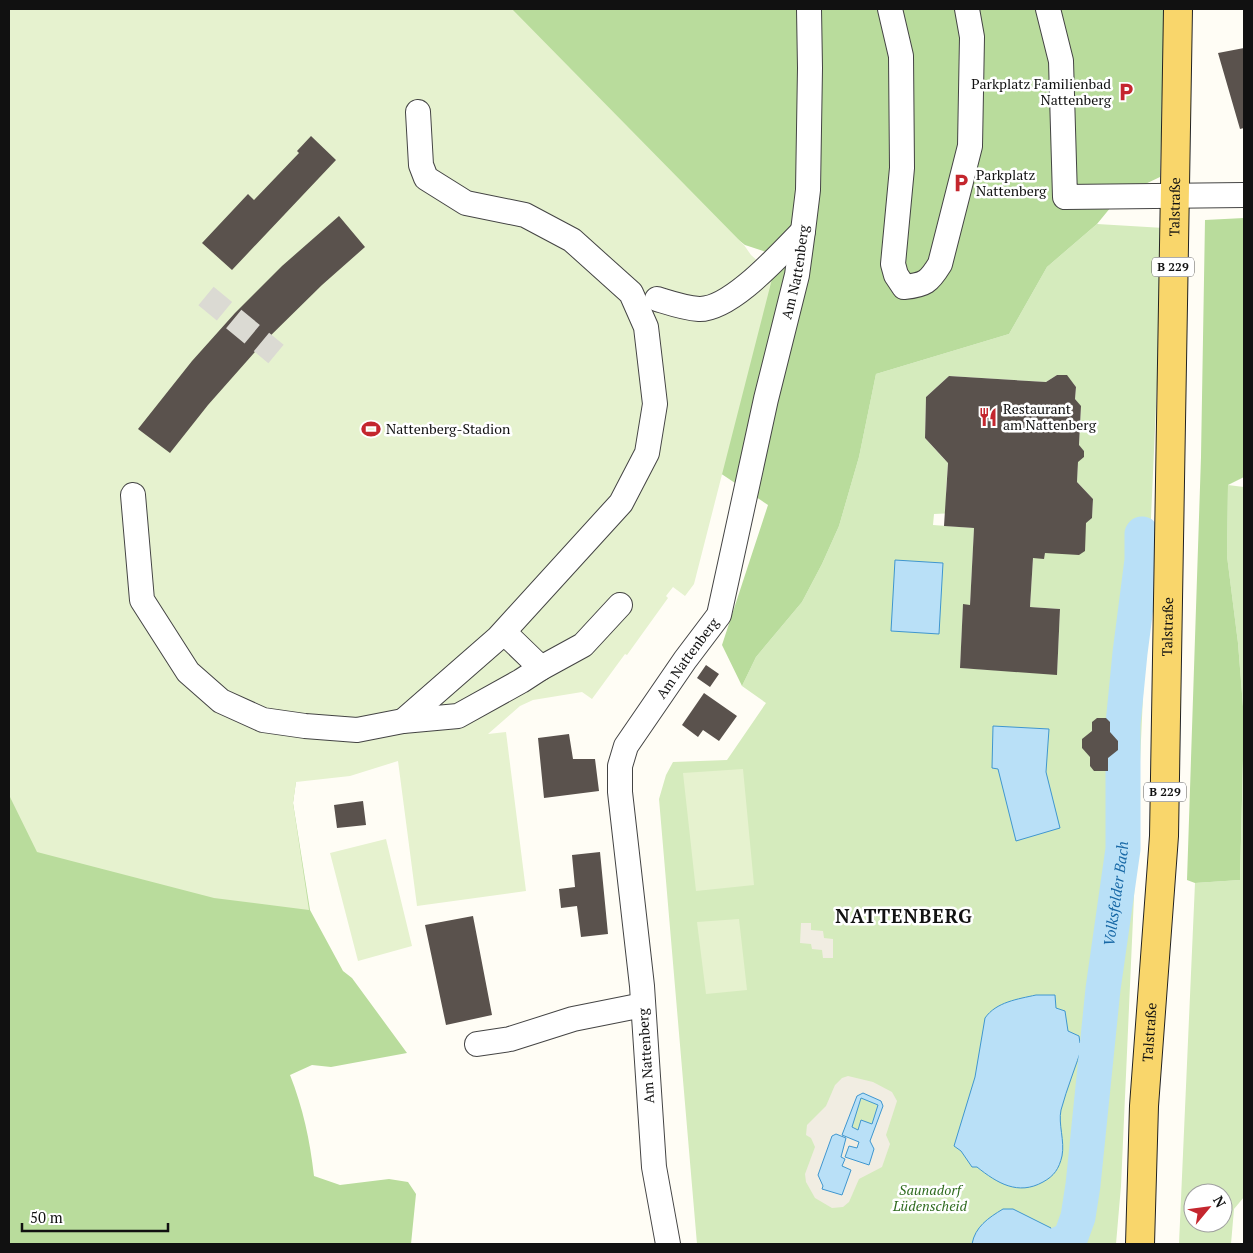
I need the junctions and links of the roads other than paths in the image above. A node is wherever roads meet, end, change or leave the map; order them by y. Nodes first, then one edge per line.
1 (809, 9) edge
2 (890, 9) edge
3 (968, 9) edge
4 (1048, 9) edge
5 (1178, 9) edge
6 (418, 112) dead end
7 (1174, 195) junction
8 (1244, 195) edge
9 (804, 231) junction
10 (657, 299) dead end
11 (133, 495) dead end
12 (620, 605) dead end
13 (511, 639) dead end
14 (541, 668) junction
15 (403, 721) junction
16 (643, 1005) junction
17 (477, 1044) dead end
18 (668, 1244) edge
19 (1140, 1244) edge

1 - 9 street, Am Nattenberg
2 - 3 street
4 - 7 street
5 - 7 main road, Talstraße / B 229
6 - 15 street
7 - 8 street
7 - 19 main road, Talstraße / B 229
9 - 10 street
9 - 16 street, Am Nattenberg
11 - 15 street
12 - 14 street
13 - 14 street
14 - 15 street
16 - 17 street
16 - 18 street, Am Nattenberg

